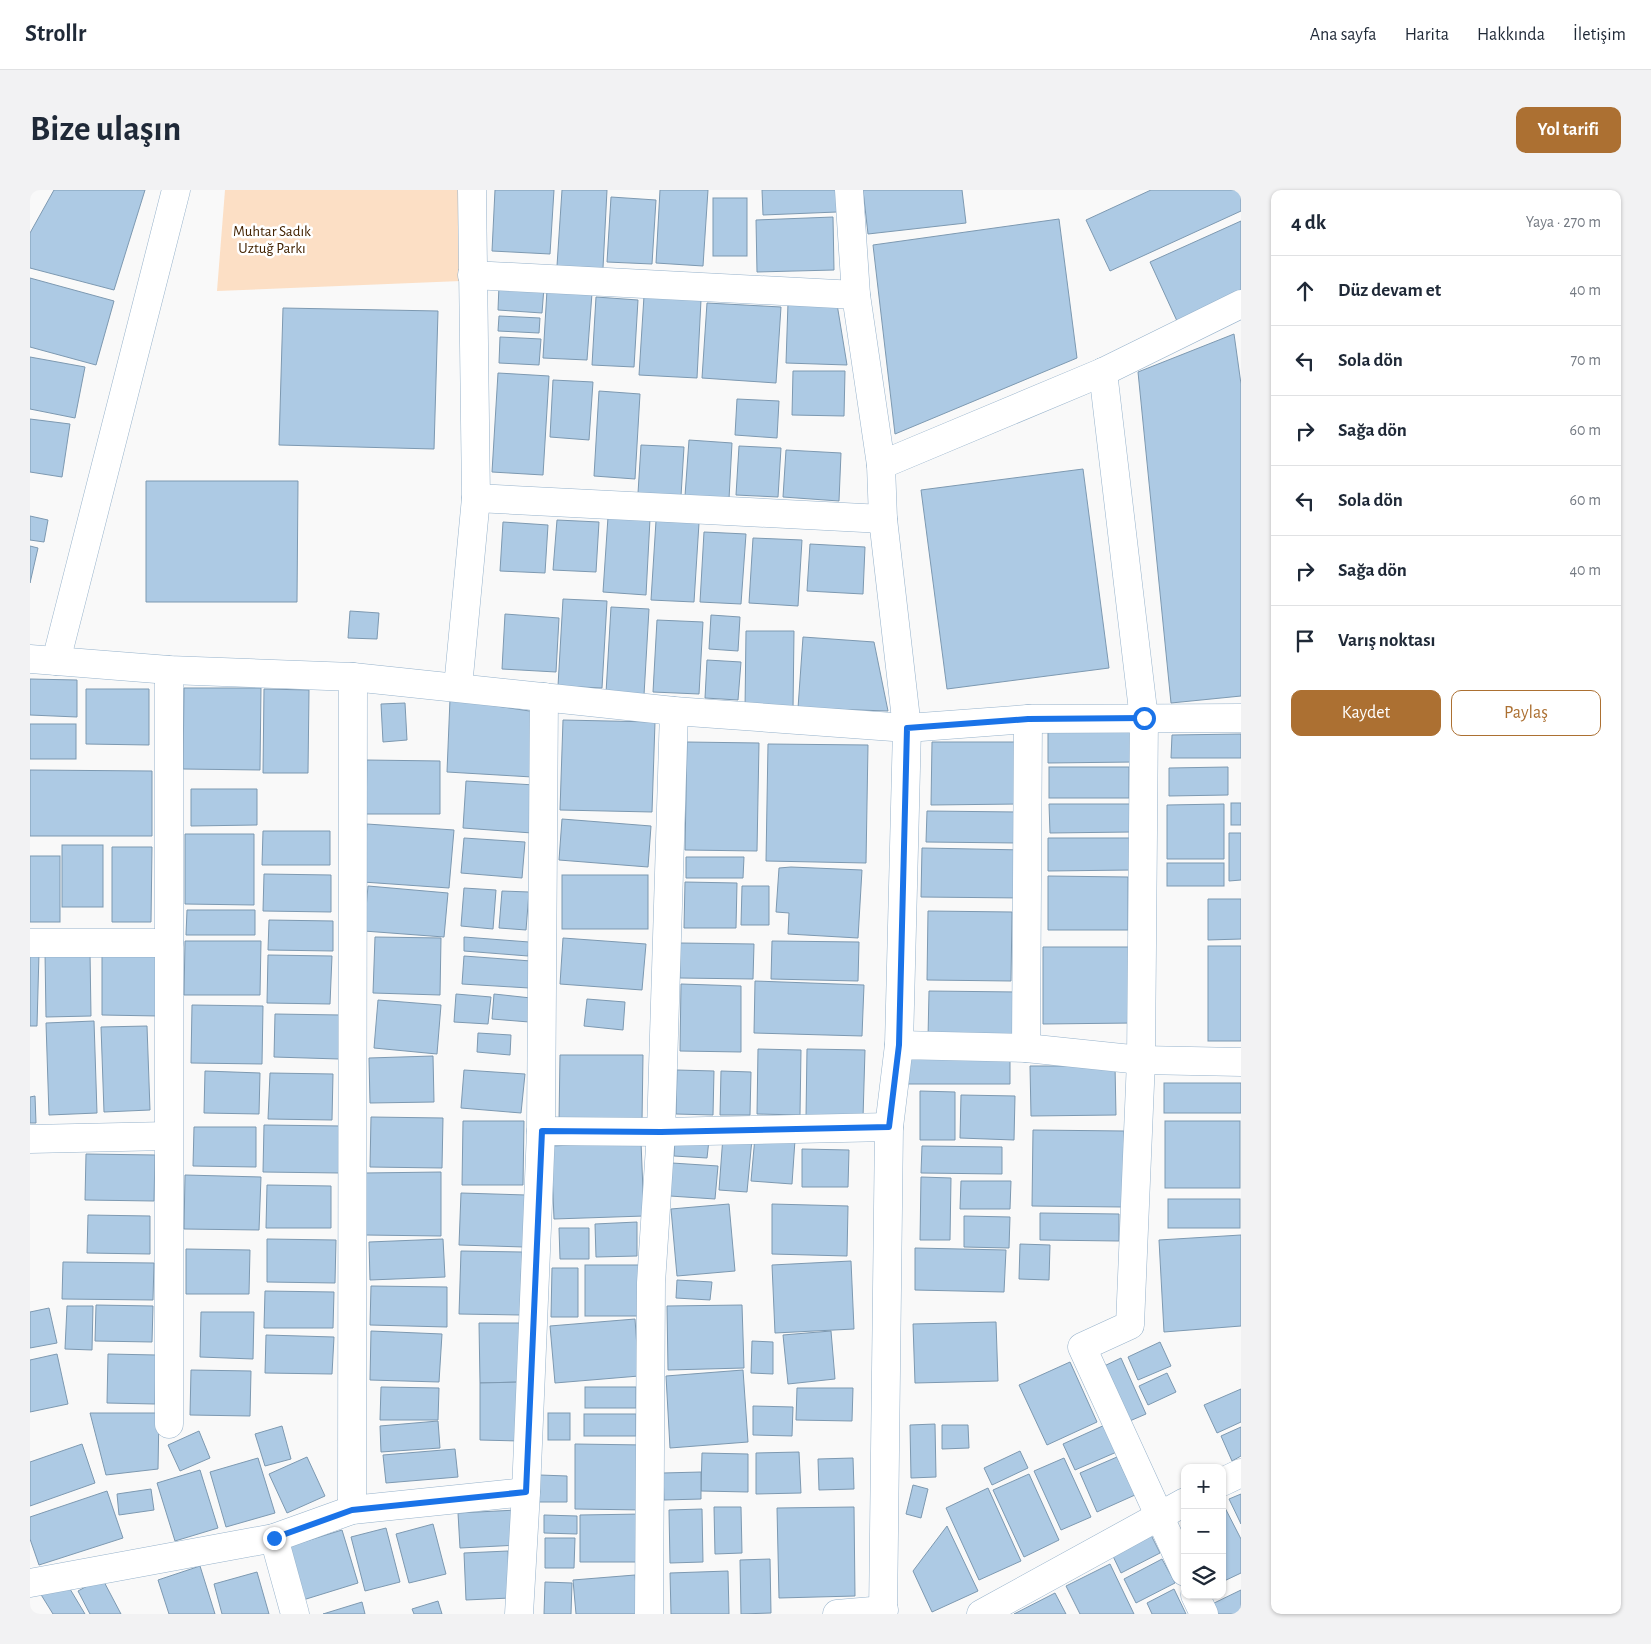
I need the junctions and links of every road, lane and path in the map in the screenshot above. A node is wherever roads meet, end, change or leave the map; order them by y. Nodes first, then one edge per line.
1 (176, 190) edge
2 (472, 190) edge
3 (849, 190) edge
4 (472, 275) junction
5 (856, 295) junction
6 (1241, 304) edge
7 (1103, 372) junction
8 (881, 465) junction
9 (476, 498) junction
10 (883, 519) junction
11 (43, 660) edge
12 (169, 670) junction
13 (353, 677) junction
14 (458, 687) junction
15 (544, 697) junction
16 (674, 710) junction
17 (1144, 718) junction
18 (1241, 718) edge
19 (1028, 719) junction
20 (907, 728) junction
21 (168, 942) junction
22 (30, 943) edge
23 (899, 1045) junction
24 (1026, 1048) junction
25 (1141, 1060) junction
26 (1241, 1062) edge
27 (889, 1127) junction
28 (542, 1131) junction
29 (661, 1132) junction
30 (168, 1136) junction
31 (30, 1139) edge
32 (169, 1424) dead end
33 (1241, 1473) edge
34 (1226, 1480) edge
35 (526, 1492) junction
36 (1181, 1504) edge
37 (352, 1510) junction
38 (1159, 1516) junction
39 (274, 1538) junction
40 (1181, 1563) edge
41 (32, 1577) edge
42 (1197, 1599) edge
43 (884, 1612) edge
44 (295, 1614) edge
45 (519, 1614) edge
46 (650, 1614) edge
47 (837, 1614) edge
48 (981, 1614) edge
49 (1204, 1614) edge

1 - 11 street
2 - 4 street
3 - 5 street
4 - 5 street
4 - 9 street
5 - 8 street
6 - 7 street
7 - 8 street
7 - 17 street
8 - 10 street
9 - 10 street
9 - 14 street
10 - 20 street
11 - 12 street
12 - 13 street
12 - 21 street
13 - 14 street
13 - 37 street
14 - 15 street
15 - 16 street
15 - 28 street
16 - 20 street
16 - 29 street
17 - 18 street
17 - 19 street
17 - 25 street
19 - 20 street
19 - 24 street
20 - 23 street
21 - 22 street
21 - 30 street
23 - 24 street
23 - 27 street
24 - 25 street
25 - 26 street
25 - 38 street
27 - 29 street
27 - 43 street
28 - 29 street
28 - 35 street
29 - 46 street
30 - 31 street
30 - 32 street
33 - 34 street
35 - 37 street
35 - 45 street
36 - 38 street
37 - 39 street
38 - 40 street
38 - 48 street
39 - 41 street
39 - 44 street
42 - 49 street
43 - 47 street

